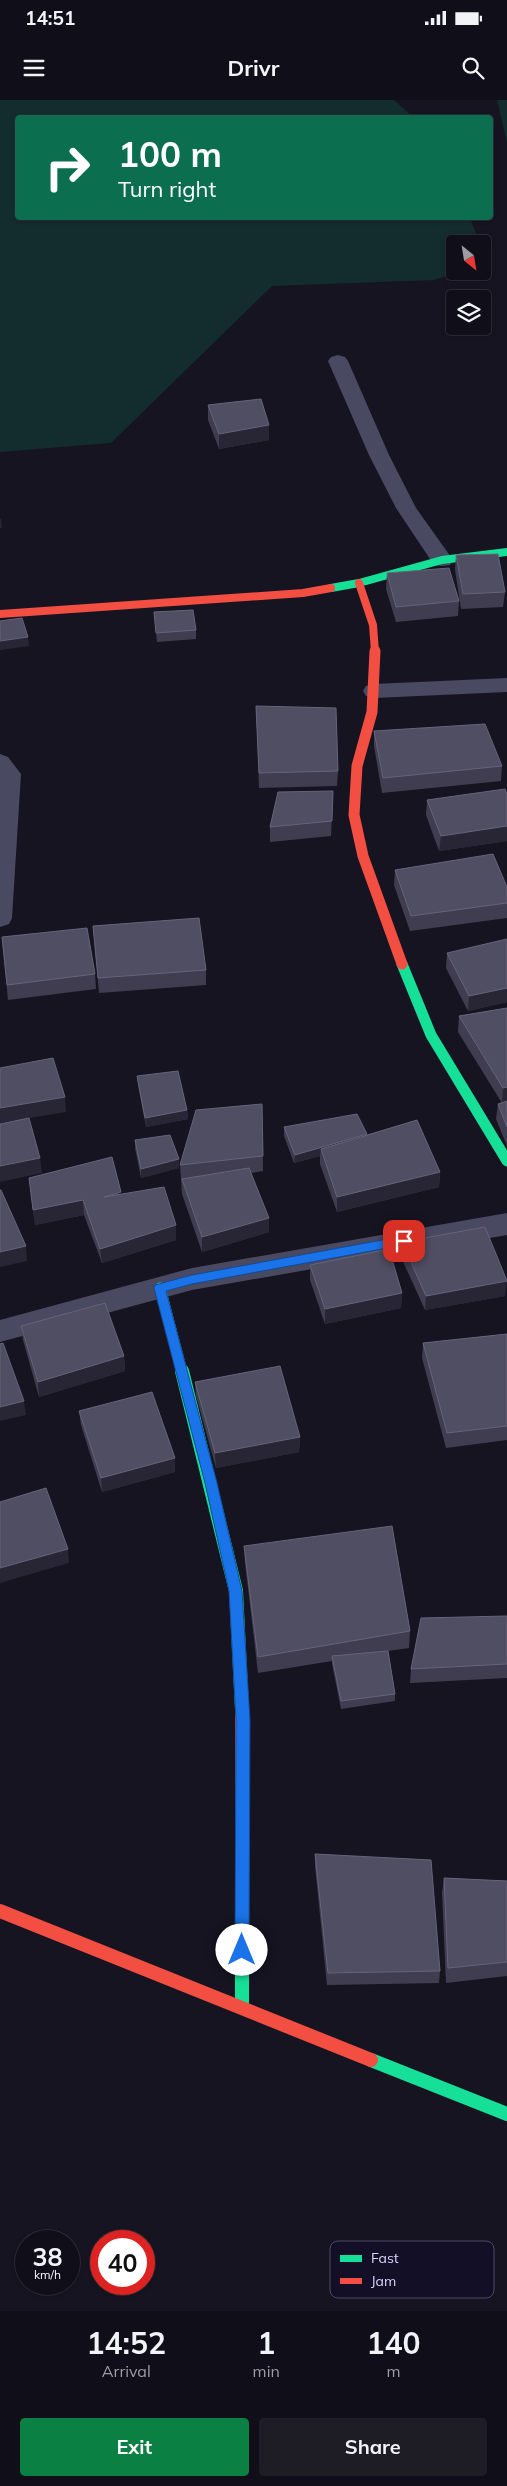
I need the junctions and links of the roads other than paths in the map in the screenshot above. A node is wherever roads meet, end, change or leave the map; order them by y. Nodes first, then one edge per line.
1 (338, 361) dead end
2 (507, 552) edge
3 (442, 560) junction
4 (359, 584) junction
5 (0, 614) edge
6 (507, 685) edge
7 (374, 691) junction
8 (0, 762) edge
9 (0, 918) edge
10 (507, 1161) edge
11 (507, 1224) edge
12 (160, 1288) junction
13 (0, 1331) edge
14 (0, 1911) edge
15 (242, 2007) junction
16 (507, 2114) edge

1 - 3 street
2 - 3 main road
3 - 4 main road
4 - 5 main road
4 - 7 main road
6 - 7 street
7 - 10 main road
8 - 9 street
11 - 12 street
12 - 13 street
12 - 15 main road
14 - 15 main road
15 - 16 main road

